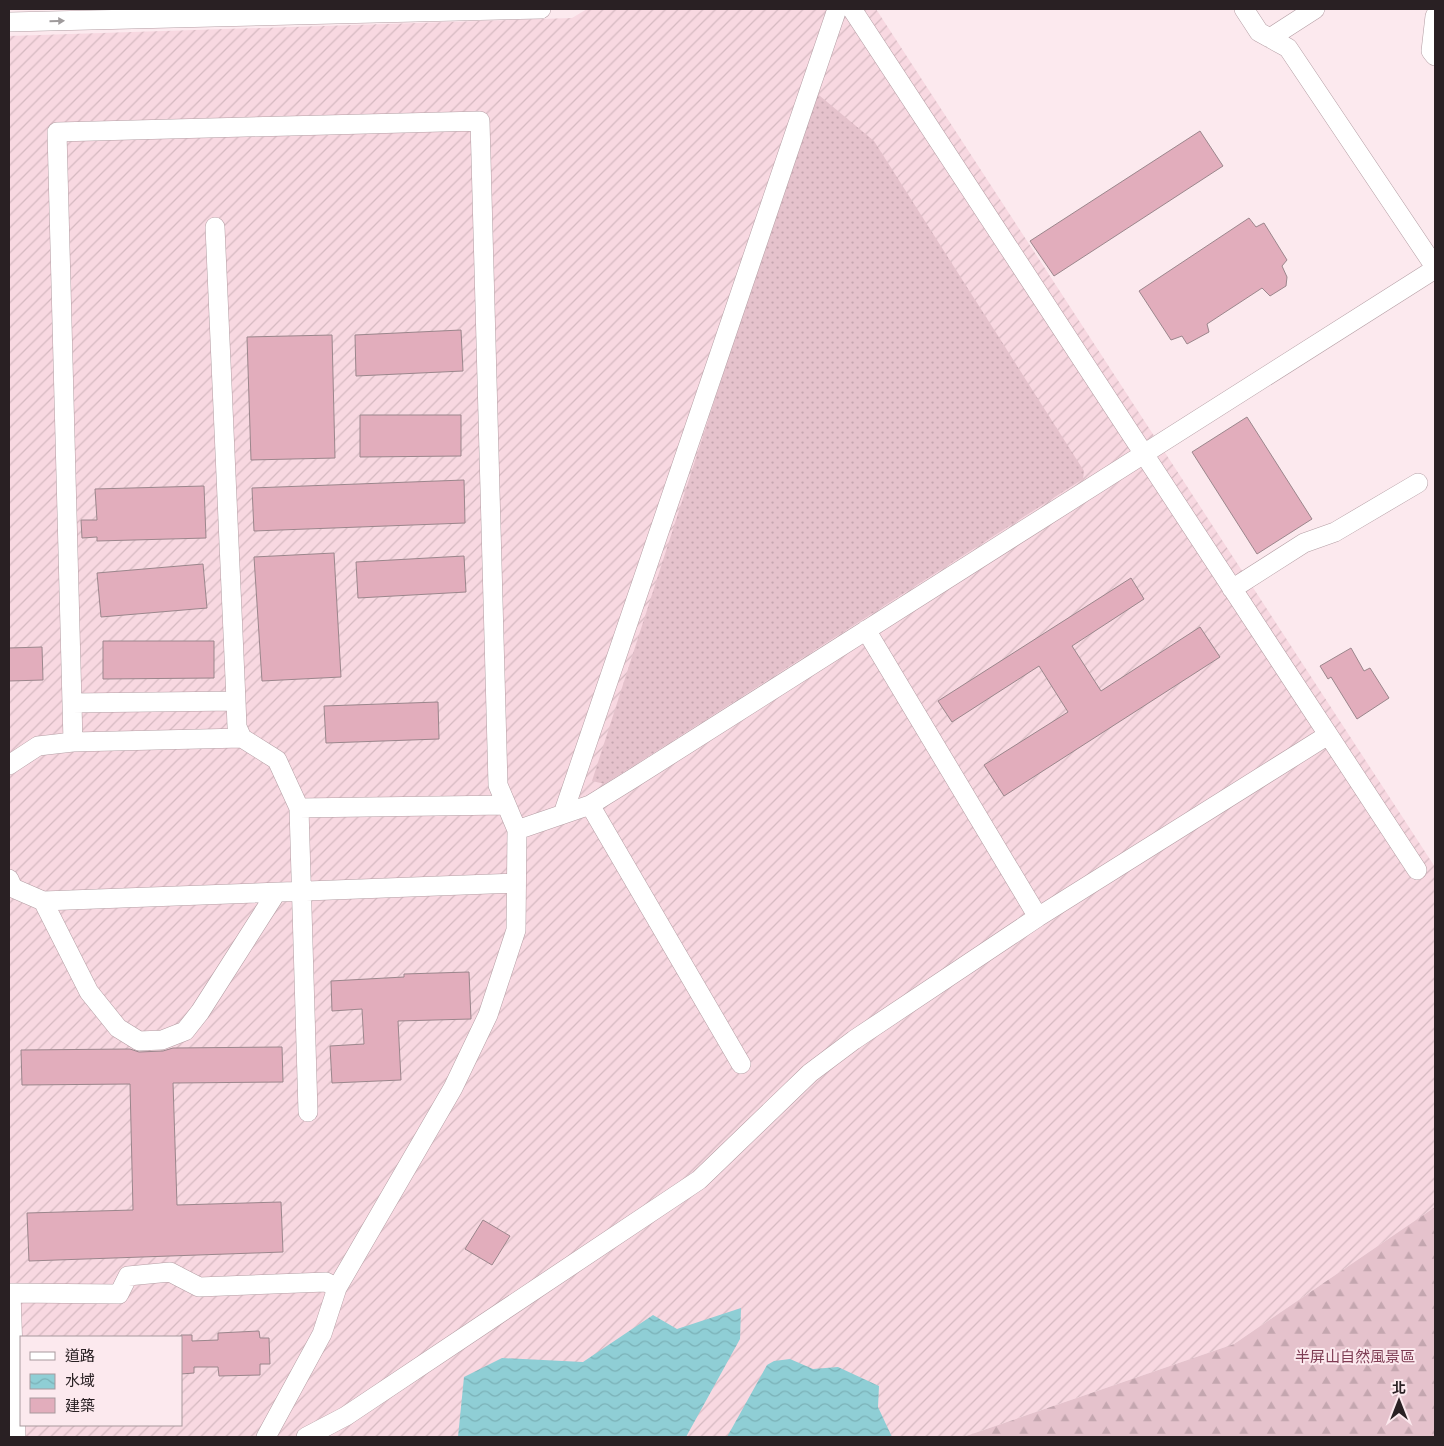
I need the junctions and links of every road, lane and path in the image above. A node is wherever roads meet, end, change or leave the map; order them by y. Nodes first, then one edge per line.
1 (540, 9) edge
2 (837, 9) edge
3 (852, 9) edge
4 (1244, 9) edge
5 (1315, 9) edge
6 (1435, 16) edge
7 (9, 22) edge
8 (1270, 38) junction
9 (1435, 56) edge
10 (215, 227) dead end
11 (1435, 268) edge
12 (1144, 455) junction
13 (1418, 483) dead end
14 (1232, 589) junction
15 (866, 630) junction
16 (236, 701) junction
17 (72, 703) junction
18 (1328, 735) junction
19 (242, 738) junction
20 (73, 742) junction
21 (9, 765) edge
22 (506, 804) junction
23 (590, 805) junction
24 (299, 808) junction
25 (563, 814) junction
26 (517, 830) junction
27 (1417, 870) dead end
28 (9, 879) edge
29 (516, 883) junction
30 (300, 892) junction
31 (276, 893) junction
32 (43, 901) junction
33 (1038, 917) junction
34 (741, 1064) dead end
35 (308, 1112) dead end
36 (337, 1288) junction
37 (16, 1437) edge
38 (266, 1437) edge
39 (306, 1437) edge

7 -> 1 street
2 - 25 street
3 - 12 street
4 - 8 street
5 - 8 street
6 - 9 street
8 - 11 street
10 - 16 street
11 - 12 street
12 - 14 street
12 - 15 street
13 - 14 street
14 - 18 street
15 - 23 street
15 - 33 street
16 - 17 street
16 - 19 street
17 - 20 street
17 - 22 street
18 - 27 street
18 - 33 street
19 - 20 street
19 - 24 street
20 - 21 street
22 - 24 street
22 - 26 street
23 - 25 street
23 - 34 street
24 - 30 street
25 - 26 street
26 - 29 street
28 - 32 street
29 - 30 street
29 - 36 street
30 - 31 street
30 - 35 street
31 - 32 street
31 - 32 street
33 - 39 street
36 - 37 street
36 - 38 street

